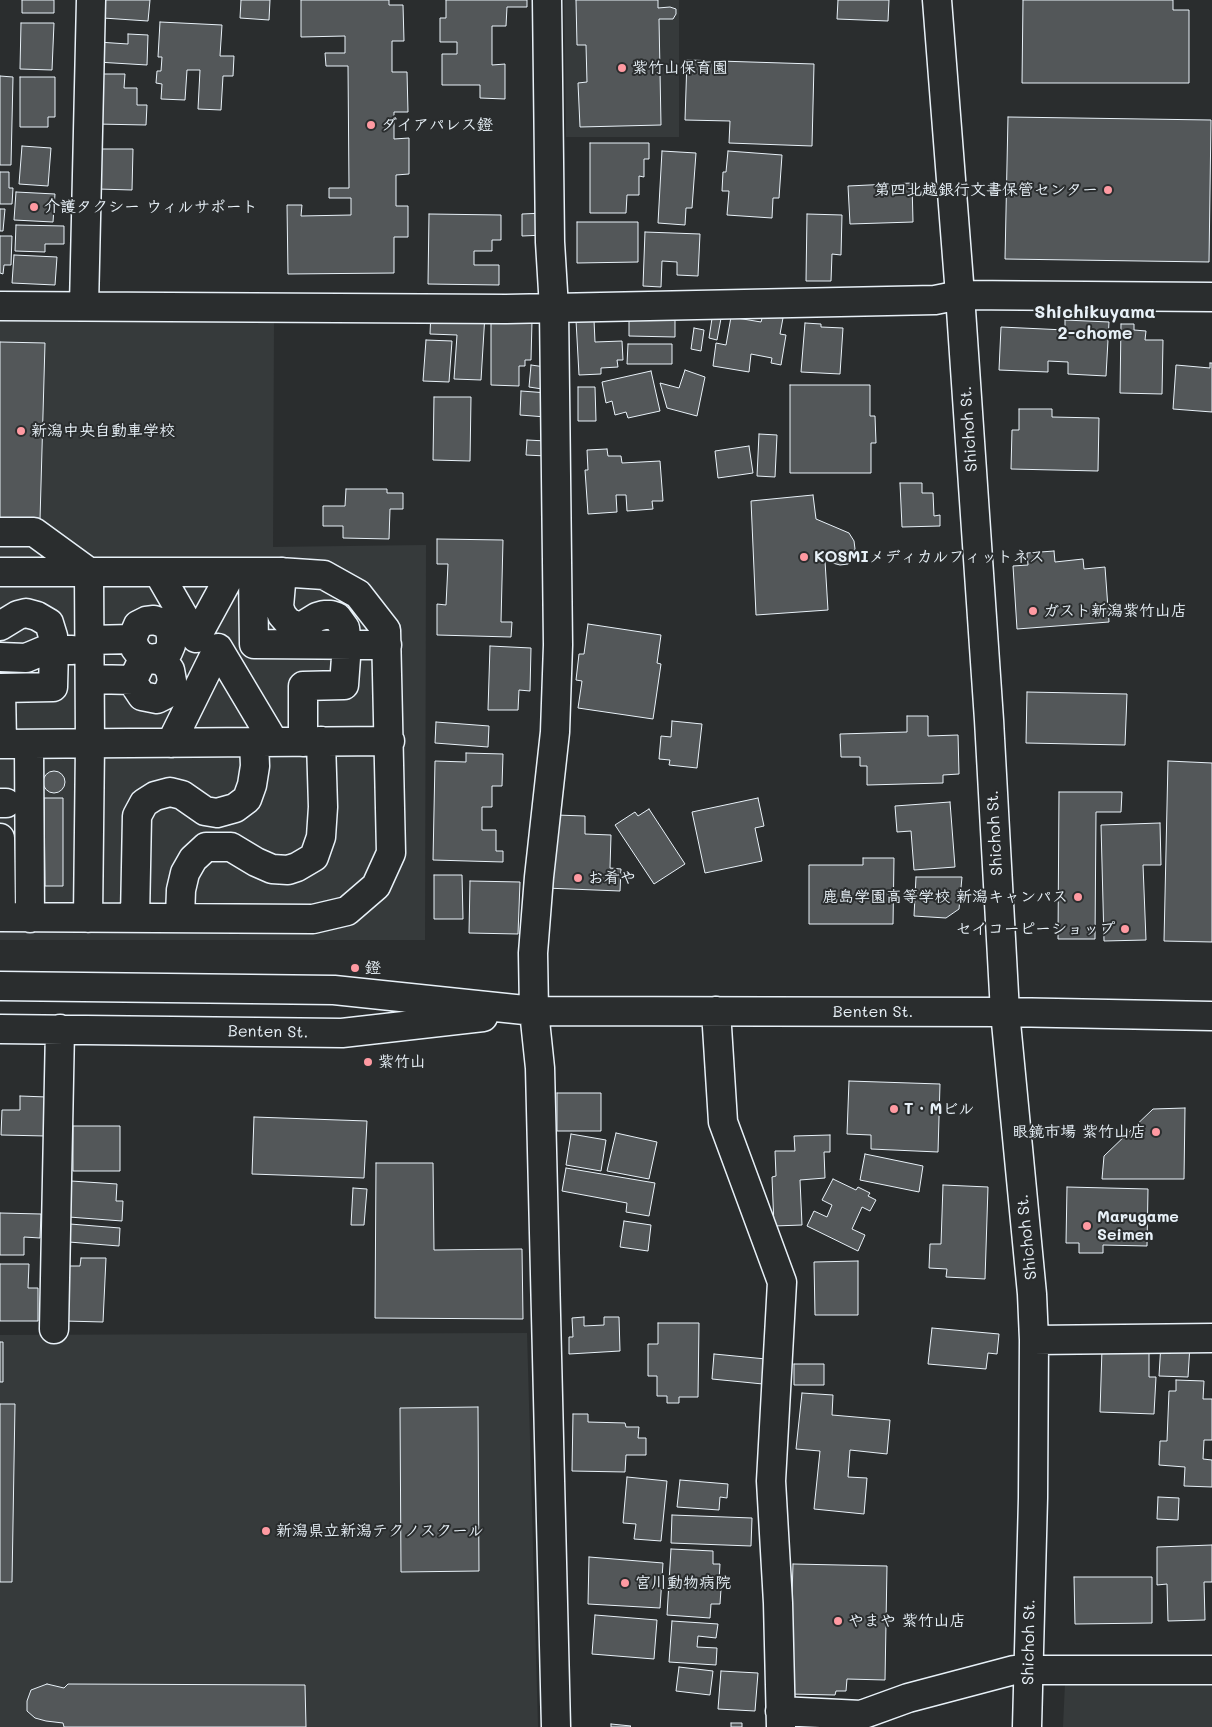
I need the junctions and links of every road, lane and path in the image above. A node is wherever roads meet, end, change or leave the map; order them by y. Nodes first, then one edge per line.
1 (91, 0) edge
2 (546, 0) edge
3 (937, 0) edge
4 (960, 295) junction
5 (1212, 297) edge
6 (0, 306) edge
7 (84, 306) junction
8 (554, 308) junction
9 (0, 532) edge
10 (0, 572) edge
11 (89, 572) junction
12 (158, 572) junction
13 (242, 572) junction
14 (282, 572) junction
15 (0, 626) edge
16 (132, 639) junction
17 (301, 644) junction
18 (347, 644) junction
19 (89, 645) junction
20 (387, 645) junction
21 (54, 650) junction
22 (0, 657) edge
23 (151, 659) junction
24 (301, 672) dead end
25 (90, 679) junction
26 (312, 741) junction
27 (390, 741) junction
28 (264, 742) junction
29 (90, 743) junction
30 (171, 743) junction
31 (1, 744) edge
32 (30, 744) junction
33 (0, 838) edge
34 (0, 860) edge
35 (0, 917) edge
36 (30, 918) junction
37 (88, 918) junction
38 (135, 918) junction
39 (180, 918) junction
40 (0, 986) edge
41 (534, 1011) junction
42 (716, 1011) junction
43 (1005, 1012) junction
44 (1212, 1016) edge
45 (0, 1029) edge
46 (60, 1029) junction
47 (54, 1329) dead end
48 (1212, 1338) edge
49 (1034, 1340) junction
50 (1028, 1670) junction
51 (1212, 1670) edge
52 (781, 1719) edge
53 (556, 1727) edge
54 (1028, 1727) edge

1 - 7 street
2 - 8 street
3 - 4 street, Shichoh St.
4 - 5 street
4 - 8 street
4 - 43 street, Shichoh St.
6 - 7 street
7 - 8 street
8 - 41 street
9 - 11 street
10 - 11 street
11 - 12 street
11 - 19 street
12 - 13 street
12 - 13 street
13 - 14 street
13 - 17 street
14 - 18 street
14 - 20 street
15 - 21 street
16 - 19 street
16 - 23 street
16 - 23 street
17 - 18 street
17 - 24 street
18 - 20 street
18 - 26 street
19 - 21 street
19 - 25 street
20 - 27 street
21 - 22 street
21 - 31 street
23 - 25 street
25 - 29 street
26 - 27 street
26 - 28 street
26 - 39 street
27 - 39 street
28 - 30 street
28 - 30 street
28 - 38 street
29 - 30 street
29 - 32 street
29 - 37 street
31 - 32 street
32 - 36 street
33 - 34 street
34 - 35 street
35 - 36 street
36 - 37 street
37 - 38 street
38 - 39 street
40 - 41 street, Benten St.
41 - 42 street, Benten St.
41 - 46 street, Benten St.
41 - 53 street
42 - 43 street, Benten St.
42 - 52 street
43 - 44 street, Benten St.
43 - 49 street, Shichoh St.
45 - 46 street, Benten St.
46 - 47 street
48 - 49 street
49 - 50 street, Shichoh St.
50 - 51 street
50 - 52 street
50 - 54 street, Shichoh St.

